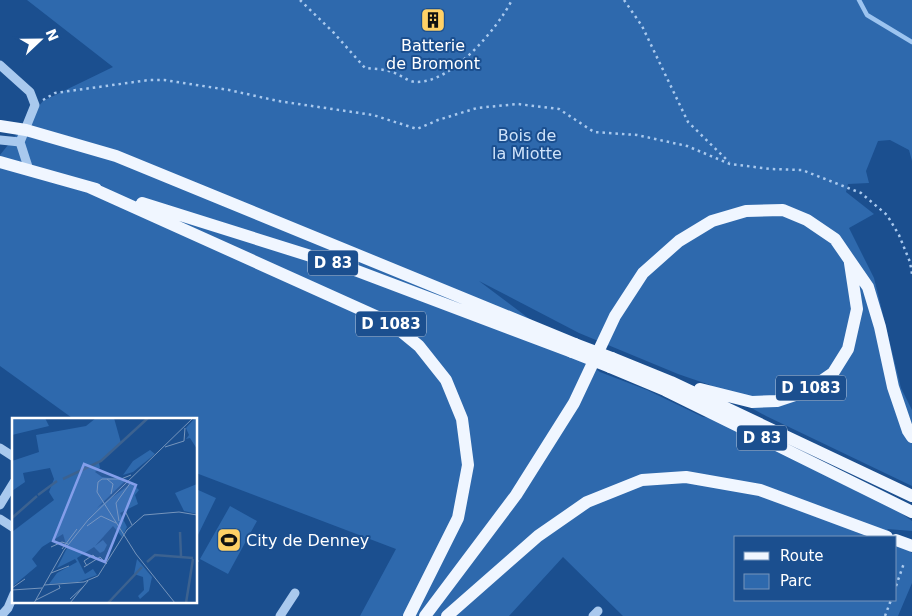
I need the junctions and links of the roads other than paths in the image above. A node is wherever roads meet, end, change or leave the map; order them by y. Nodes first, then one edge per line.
1 (0, 65) edge
2 (0, 126) edge
3 (23, 136) junction
4 (0, 140) edge
5 (0, 162) edge
6 (29, 170) junction
7 (89, 187) junction
8 (849, 259) junction
9 (574, 348) junction
10 (611, 363) junction
11 (670, 382) junction
12 (912, 437) edge
13 (0, 448) edge
14 (12, 456) edge
15 (12, 485) edge
16 (912, 496) edge
17 (0, 505) edge
18 (912, 512) edge
19 (0, 519) edge
20 (12, 527) edge
21 (885, 536) edge
22 (897, 540) edge
23 (912, 546) edge
24 (295, 593) dead end
25 (12, 599) edge
26 (1, 616) edge
27 (280, 616) edge
28 (409, 616) edge
29 (425, 616) edge
30 (448, 616) edge

1 - 3 street
2 - 3 main road, D 83
3 - 4 street
3 - 6 street
3 - 9 main road, D 83
5 - 6 main road, D 83
6 - 7 main road, D 83
7 - 9 main road, D 83
7 - 28 main road, D 1083
8 - 11 main road, D 1083
8 - 12 main road, D 1083
8 - 29 main road, D 1083
9 - 10 main road, D 83, bridge
10 - 11 main road, D 83
10 - 18 main road, D 83
11 - 16 main road, D 83
13 - 14 street
15 - 17 street
19 - 20 street
21 - 30 main road
22 - 23 main road
24 - 27 street
25 - 26 street

